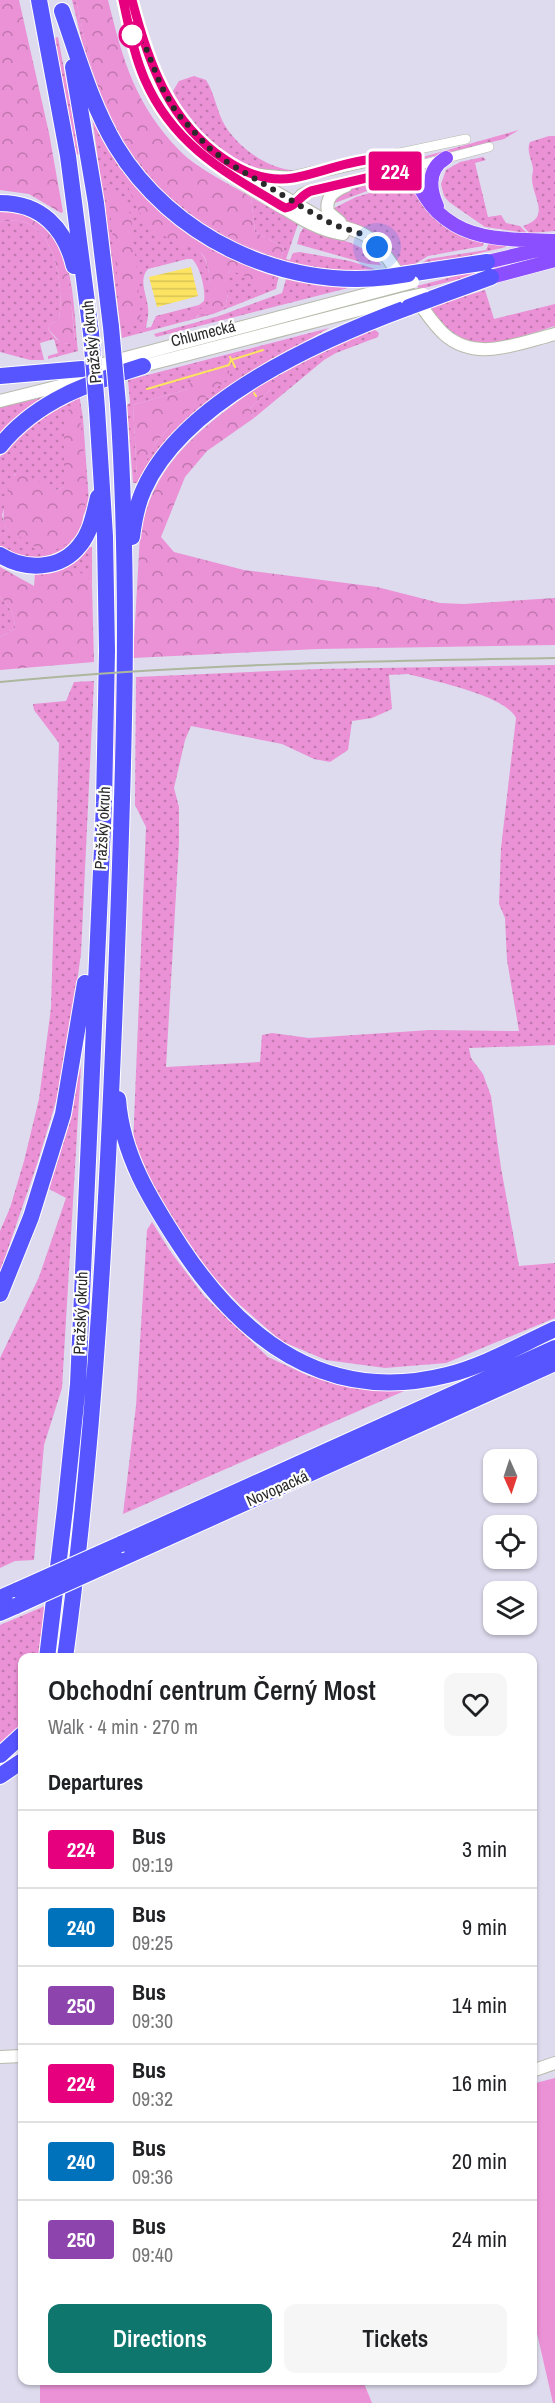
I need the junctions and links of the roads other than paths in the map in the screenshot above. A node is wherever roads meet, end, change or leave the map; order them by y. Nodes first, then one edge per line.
1 (39, 0) edge
2 (123, 0) edge
3 (132, 0) edge
4 (61, 5) edge
5 (466, 139) dead end
6 (489, 147) dead end
7 (446, 158) junction
8 (374, 159) junction
9 (409, 168) junction
10 (239, 169) junction
11 (323, 171) junction
12 (367, 178) junction
13 (289, 202) junction
14 (0, 203) edge
15 (447, 220) junction
16 (352, 230) junction
17 (555, 241) edge
18 (555, 246) edge
19 (377, 247) junction
20 (555, 260) edge
21 (489, 269) junction
22 (391, 282) junction
23 (407, 303) junction
24 (91, 333) junction
25 (555, 334) edge
26 (142, 366) junction
27 (82, 369) junction
28 (0, 376) edge
29 (0, 394) edge
30 (0, 401) edge
31 (0, 446) edge
32 (102, 478) junction
33 (0, 555) edge
34 (126, 586) junction
35 (99, 882) junction
36 (113, 1041) junction
37 (0, 1294) edge
38 (555, 1329) edge
39 (555, 1348) edge
40 (555, 1363) edge
41 (120, 1552) junction
42 (0, 1598) edge
43 (17, 1598) junction
44 (0, 1613) edge
45 (48, 1653) edge
46 (66, 1653) edge
47 (18, 1739) edge
48 (0, 1755) edge
49 (18, 1764) edge
50 (0, 1776) edge
51 (18, 2056) edge
52 (0, 2057) edge
53 (555, 2063) edge
54 (537, 2069) edge

1 - 24 highway, Pražský okruh
2 - 13 main road
3 - 10 main road
4 - 22 highway
4 - 34 highway, Pražský okruh, bridge
5 - 8 street
6 - 7 street
7 - 9 street
7 - 15 main road
8 - 9 main road
8 - 11 main road
9 - 12 main road
9 - 15 main road
10 - 11 main road
10 - 13 main road
11 - 13 main road
12 - 13 main road
12 - 16 main road
13 - 16 main road
13 - 19 main road
14 - 24 highway
15 - 17 main road
16 - 19 main road
18 - 21 main road
19 - 25 main road
20 - 21 main road
21 - 22 highway, bridge
21 - 23 highway, bridge
22 - 27 main road, Chlumecká
23 - 26 main road, Chlumecká
23 - 34 highway
24 - 32 highway, Pražský okruh, bridge
26 - 30 main road, Chlumecká
26 - 31 highway
27 - 28 highway
27 - 29 main road, Chlumecká
32 - 33 highway
32 - 35 highway, Pražský okruh
34 - 36 highway, Pražský okruh
35 - 37 highway
35 - 45 highway, Pražský okruh
36 - 38 highway
36 - 46 highway, Pražský okruh
39 - 41 highway, Novopacká
40 - 41 highway, Novopacká
41 - 43 highway, Novopacká, bridge
42 - 43 highway, Novopacká
43 - 44 highway, Novopacká
47 - 48 highway
49 - 50 highway
51 - 52 main road
53 - 54 main road

